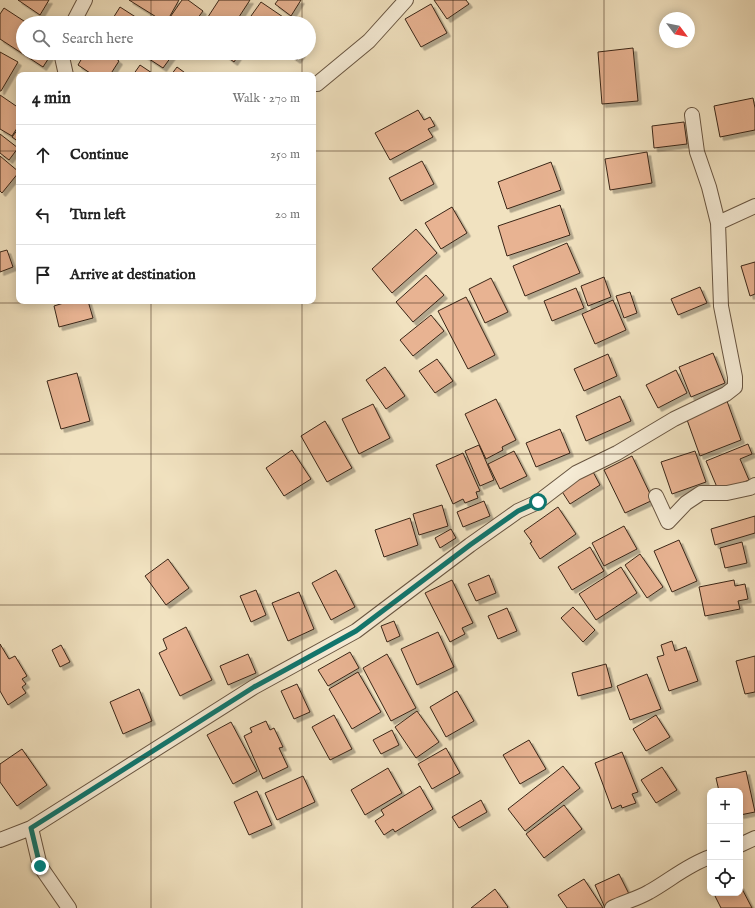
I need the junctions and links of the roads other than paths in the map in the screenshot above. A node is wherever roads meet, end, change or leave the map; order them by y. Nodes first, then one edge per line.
1 (85, 0) edge
2 (406, 0) edge
3 (77, 16) edge
4 (63, 60) edge
5 (65, 72) edge
6 (317, 84) dead end
7 (692, 115) dead end
8 (755, 206) edge
9 (718, 223) junction
10 (755, 485) edge
11 (656, 496) dead end
12 (31, 828) junction
13 (755, 838) edge
14 (0, 840) edge
15 (743, 844) edge
16 (707, 858) edge
17 (69, 908) edge
18 (612, 908) edge

1 - 3 street
2 - 6 street
4 - 5 street
7 - 9 street
8 - 9 street
9 - 12 street
10 - 11 street
12 - 14 street
12 - 17 street
13 - 15 street
16 - 18 street

